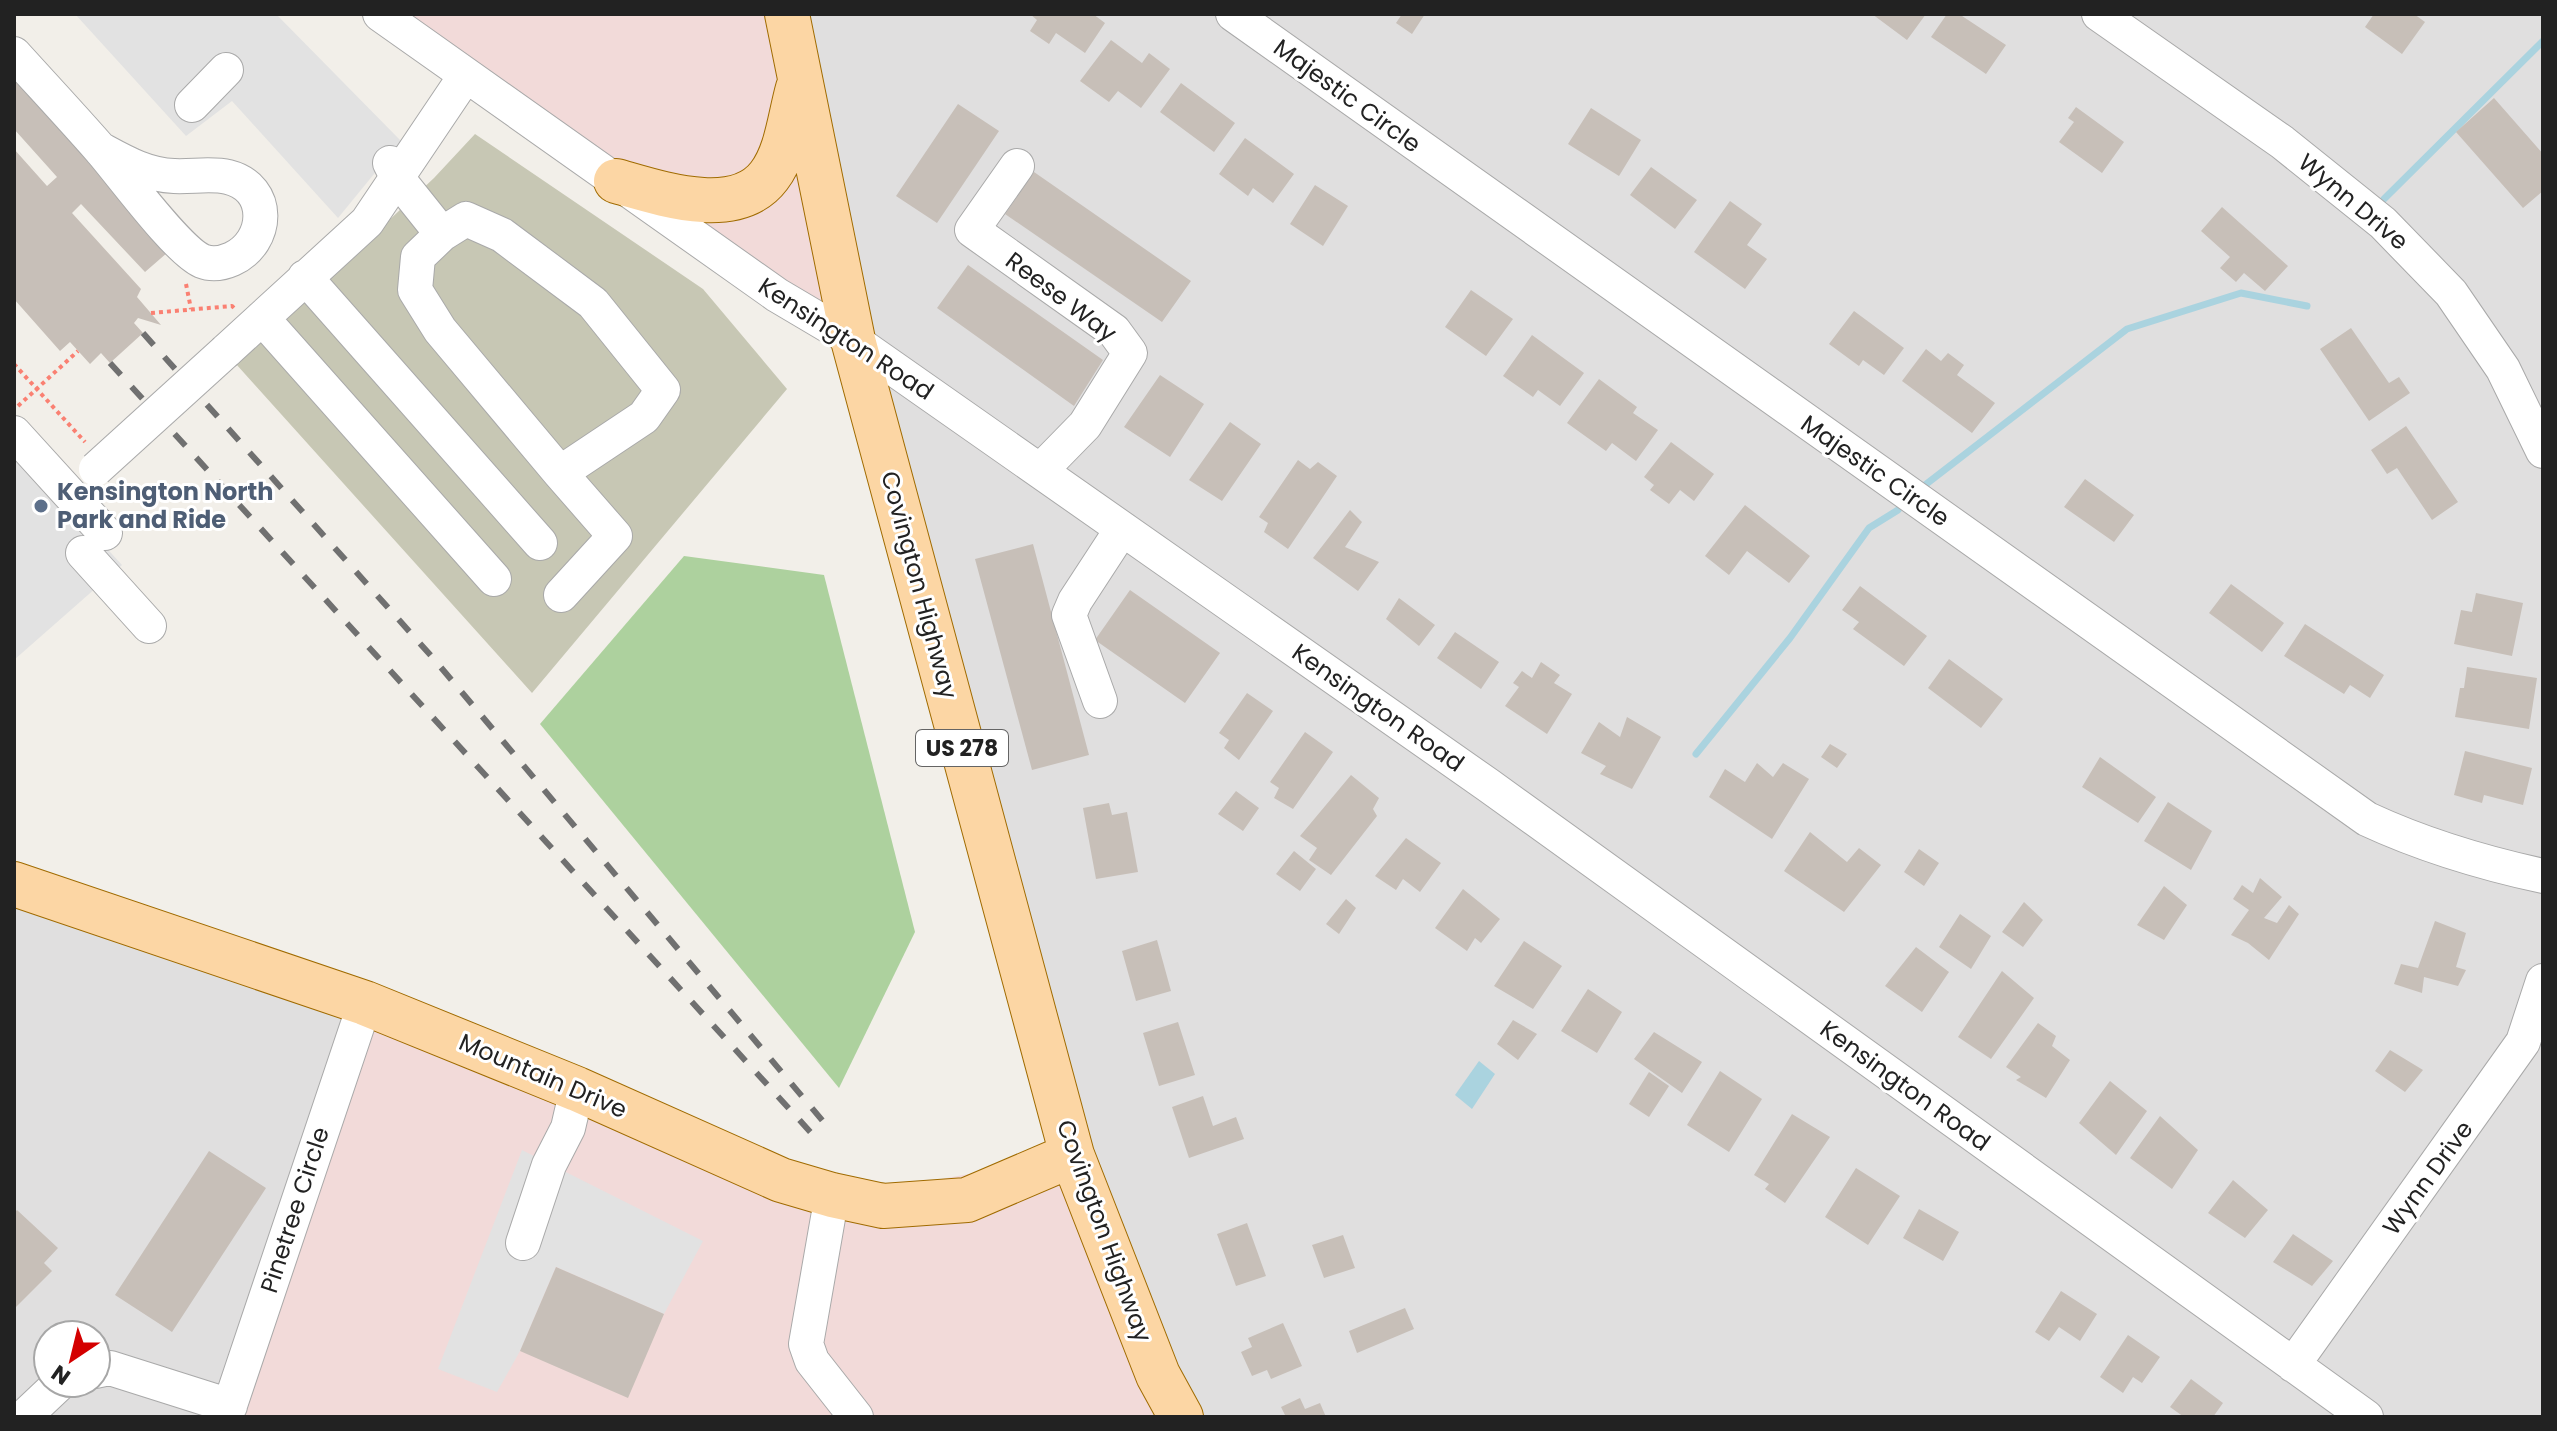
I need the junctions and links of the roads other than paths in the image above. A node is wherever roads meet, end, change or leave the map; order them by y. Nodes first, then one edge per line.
1 (380, 14) edge
2 (787, 14) edge
3 (1233, 14) edge
4 (2099, 14) edge
5 (14, 54) edge
6 (226, 70) dead end
7 (801, 74) junction
8 (466, 75) junction
9 (192, 105) dead end
10 (100, 149) dead end
11 (1017, 166) dead end
12 (394, 171) junction
13 (616, 181) junction
14 (442, 234) junction
15 (305, 277) junction
16 (257, 323) junction
17 (853, 340) junction
18 (14, 433) edge
19 (2543, 451) edge
20 (1040, 471) junction
21 (560, 473) junction
22 (69, 493) junction
23 (1122, 529) junction
24 (540, 543) dead end
25 (494, 579) dead end
26 (561, 595) dead end
27 (149, 626) dead end
28 (1100, 701) dead end
29 (2543, 876) edge
30 (14, 884) edge
31 (2543, 981) edge
32 (365, 1003) junction
33 (577, 1089) junction
34 (1072, 1155) junction
35 (832, 1195) junction
36 (523, 1243) dead end
37 (2293, 1365) junction
38 (112, 1369) edge
39 (43, 1399) edge
40 (228, 1411) edge
41 (24, 1417) edge
42 (856, 1417) edge
43 (1181, 1417) edge
44 (2366, 1417) edge

1 - 8 street, Kensington Road
2 - 7 main road, Covington Highway / US 278
3 - 29 street, Majestic Circle
4 - 19 street, Wynn Drive
5 - 10 street
6 - 9 street
7 - 13 main road
7 - 17 main road, Covington Highway / US 278
8 - 12 street
8 - 13 street, Kensington Road
11 - 20 street, Reese Way
12 - 14 street
12 - 15 street
13 - 17 street, Kensington Road
14 - 21 street
14 - 21 street
15 - 16 street
15 - 24 street
16 - 22 street, bridge
16 - 25 street
17 - 20 street, Kensington Road
17 - 34 main road, Covington Highway / US 278
18 - 22 street
20 - 23 street, Kensington Road
21 - 26 street
22 - 27 street
23 - 28 street
23 - 37 street, Kensington Road
30 - 32 main road, Mountain Drive
31 - 37 street, Wynn Drive
32 - 33 main road, Mountain Drive
32 - 40 street, Pinetree Circle
33 - 35 main road, Mountain Drive
33 - 36 street
34 - 35 main road, Mountain Drive
34 - 43 main road, Covington Highway / US 278
35 - 42 street
37 - 44 street, Kensington Road
38 - 40 street
39 - 41 street

